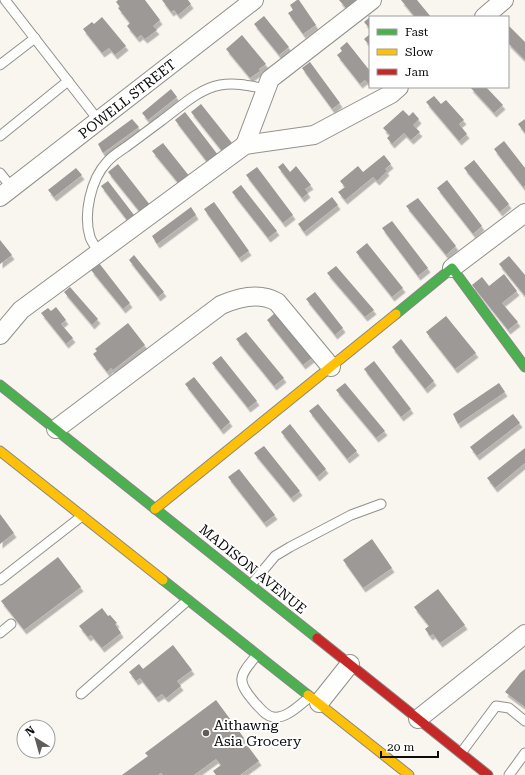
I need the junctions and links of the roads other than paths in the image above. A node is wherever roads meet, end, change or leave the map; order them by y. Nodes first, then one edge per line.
1 (5, 0) edge
2 (254, 0) edge
3 (372, 0) edge
4 (504, 0) edge
5 (485, 16) edge
6 (35, 38) junction
7 (0, 65) edge
8 (68, 81) junction
9 (398, 88) edge
10 (266, 89) junction
11 (99, 121) junction
12 (0, 136) edge
13 (246, 145) junction
14 (0, 173) edge
15 (6, 193) edge
16 (525, 213) edge
17 (99, 252) junction
18 (452, 268) junction
19 (0, 335) edge
20 (331, 367) junction
21 (525, 367) edge
22 (0, 385) edge
23 (56, 429) junction
24 (0, 451) edge
25 (381, 504) dead end
26 (155, 509) junction
27 (82, 516) junction
28 (0, 580) edge
29 (251, 585) junction
30 (188, 600) junction
31 (11, 624) dead end
32 (0, 633) edge
33 (525, 634) edge
34 (257, 654) junction
35 (350, 664) junction
36 (81, 694) dead end
37 (315, 700) junction
38 (418, 719) junction
39 (525, 720) edge
40 (525, 753) edge
41 (461, 754) junction
42 (409, 775) edge
43 (488, 775) edge
44 (509, 775) edge

1 - 6 lane
2 - 11 street, POWELL STREET
3 - 10 street
4 - 5 street
6 - 7 lane
6 - 8 lane
8 - 11 lane
8 - 12 lane
9 - 13 street
10 - 13 street
10 - 17 lane
11 - 15 street, POWELL STREET
13 - 17 street
14 - 15 lane
16 - 18 street
17 - 19 street
18 - 20 street
18 - 21 street
20 - 23 street
20 - 26 street
22 - 23 street, MADISON AVENUE
23 - 26 street, MADISON AVENUE
24 - 27 street
25 - 29 lane
26 - 29 street, MADISON AVENUE
27 - 28 lane
27 - 30 street
29 - 35 street, MADISON AVENUE
30 - 34 street
30 - 36 lane
31 - 32 lane
33 - 38 street
34 - 37 street
34 - 37 lane
35 - 37 street
35 - 38 street, MADISON AVENUE
37 - 42 street
38 - 41 street, MADISON AVENUE
39 - 41 lane
40 - 44 lane
41 - 43 street, MADISON AVENUE

